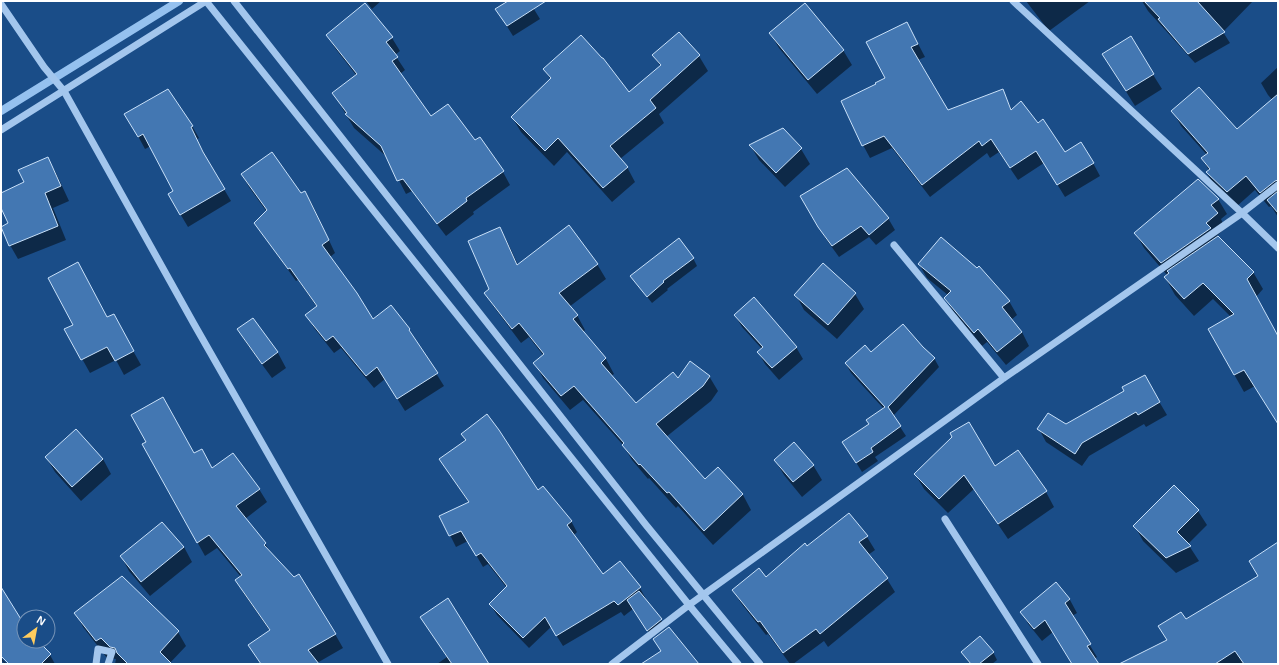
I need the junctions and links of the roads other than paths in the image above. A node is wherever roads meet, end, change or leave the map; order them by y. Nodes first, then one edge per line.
1 (206, 1) edge
2 (234, 1) edge
3 (1012, 1) edge
4 (1, 4) edge
5 (64, 90) junction
6 (1, 130) edge
7 (1278, 185) edge
8 (1242, 213) junction
9 (894, 245) dead end
10 (1278, 248) edge
11 (1004, 378) junction
12 (945, 519) dead end
13 (703, 596) junction
14 (689, 605) junction
15 (96, 664) edge
16 (108, 664) edge
17 (388, 664) edge
18 (612, 664) edge
19 (738, 664) edge
20 (760, 664) edge
21 (1038, 664) edge

1 - 5 street
1 - 14 street
2 - 13 street
3 - 8 street
4 - 5 street
5 - 6 street
5 - 17 street
7 - 8 street
8 - 10 street
8 - 11 street
9 - 11 street
11 - 13 street
12 - 21 street
13 - 14 street
13 - 20 street
14 - 18 street
14 - 19 street
15 - 16 street

